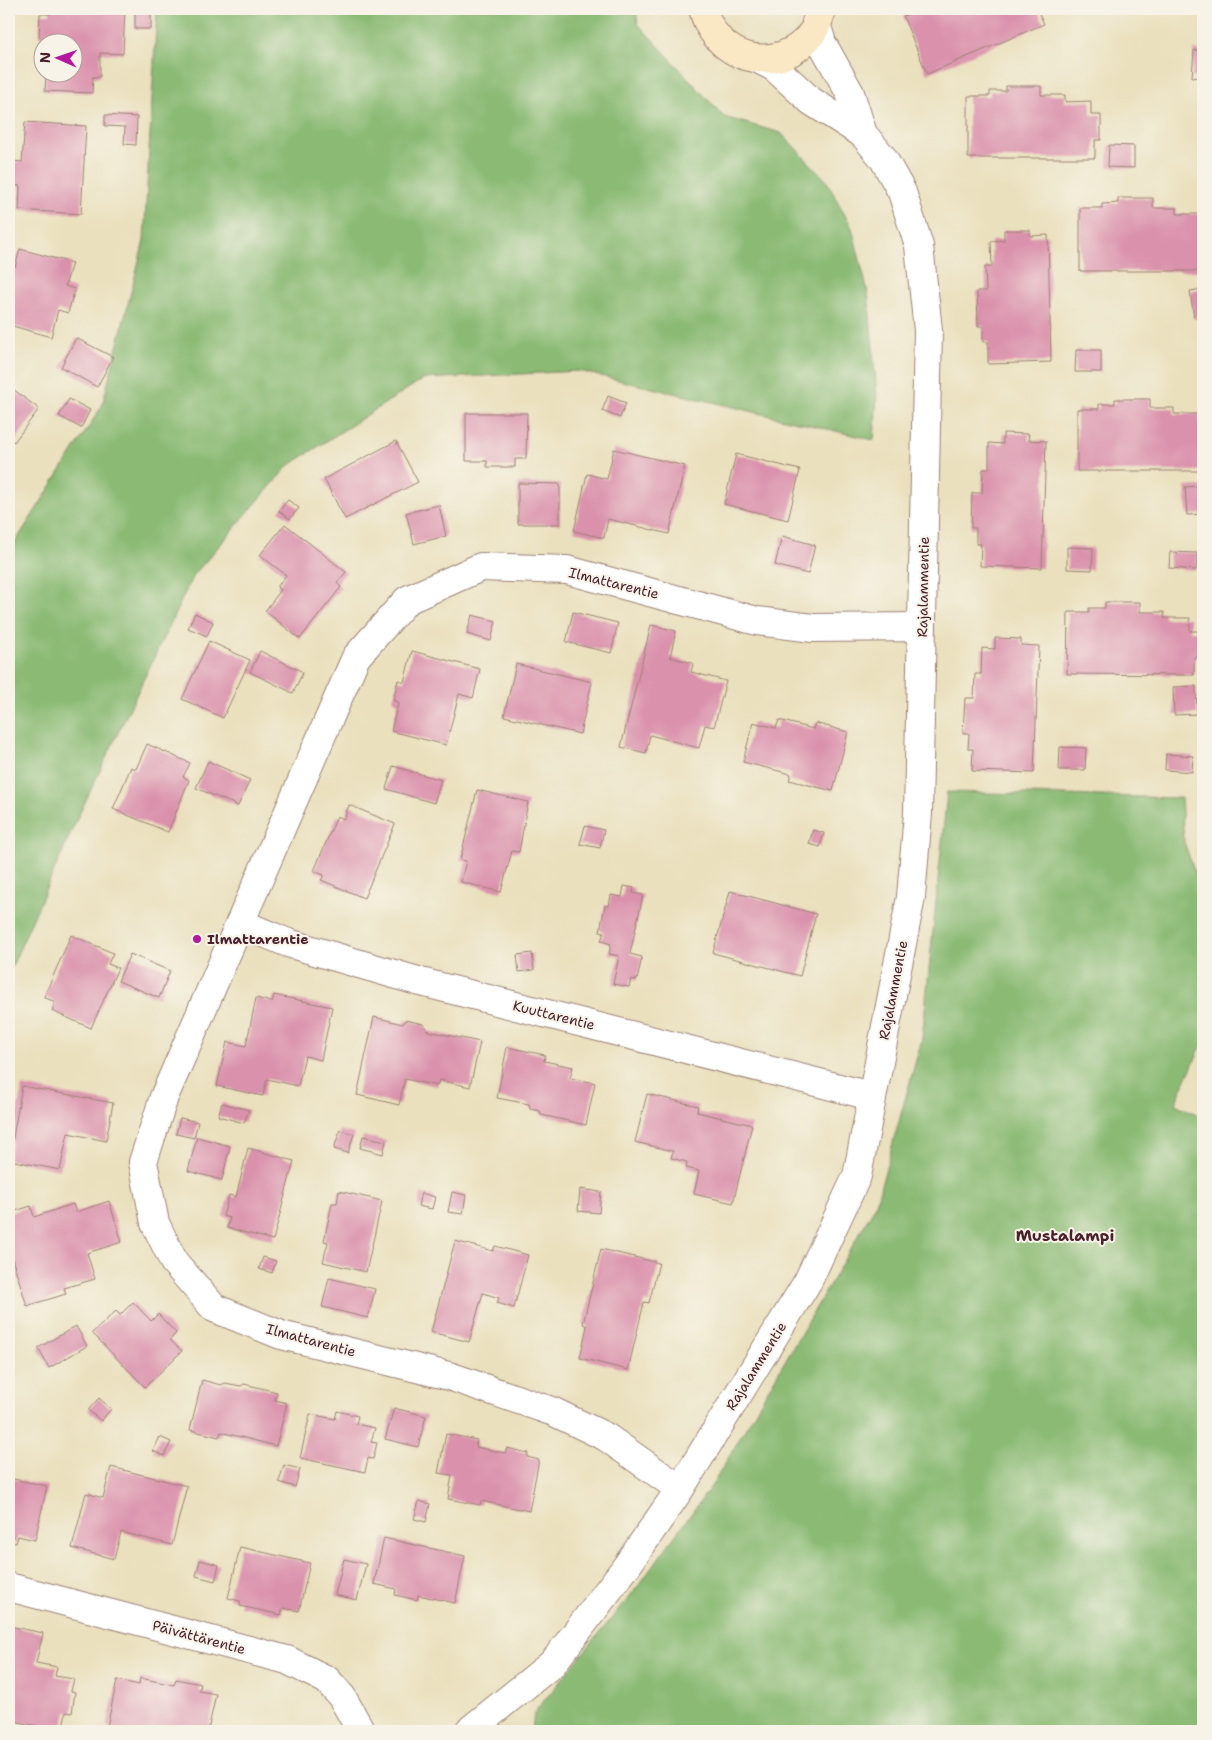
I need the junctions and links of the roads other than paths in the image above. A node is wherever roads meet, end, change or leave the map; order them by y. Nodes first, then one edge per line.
1 (821, 13) edge
2 (701, 14) edge
3 (758, 59) junction
4 (862, 134) junction
5 (922, 627) junction
6 (240, 923) junction
7 (871, 1096) junction
8 (680, 1489) junction
9 (9, 1587) edge
10 (361, 1731) edge
11 (469, 1731) edge

1 - 3 street
1 - 4 street, Rajalammentie
2 - 3 street
3 - 4 street, Rajalammentie
4 - 5 street, Rajalammentie
5 - 6 street, Ilmattarentie
5 - 7 street, Rajalammentie
6 - 7 street, Kuuttarentie
6 - 8 street, Ilmattarentie
7 - 8 street, Rajalammentie
8 - 11 street, Rajalammentie
9 - 10 street, Päivättärentie

